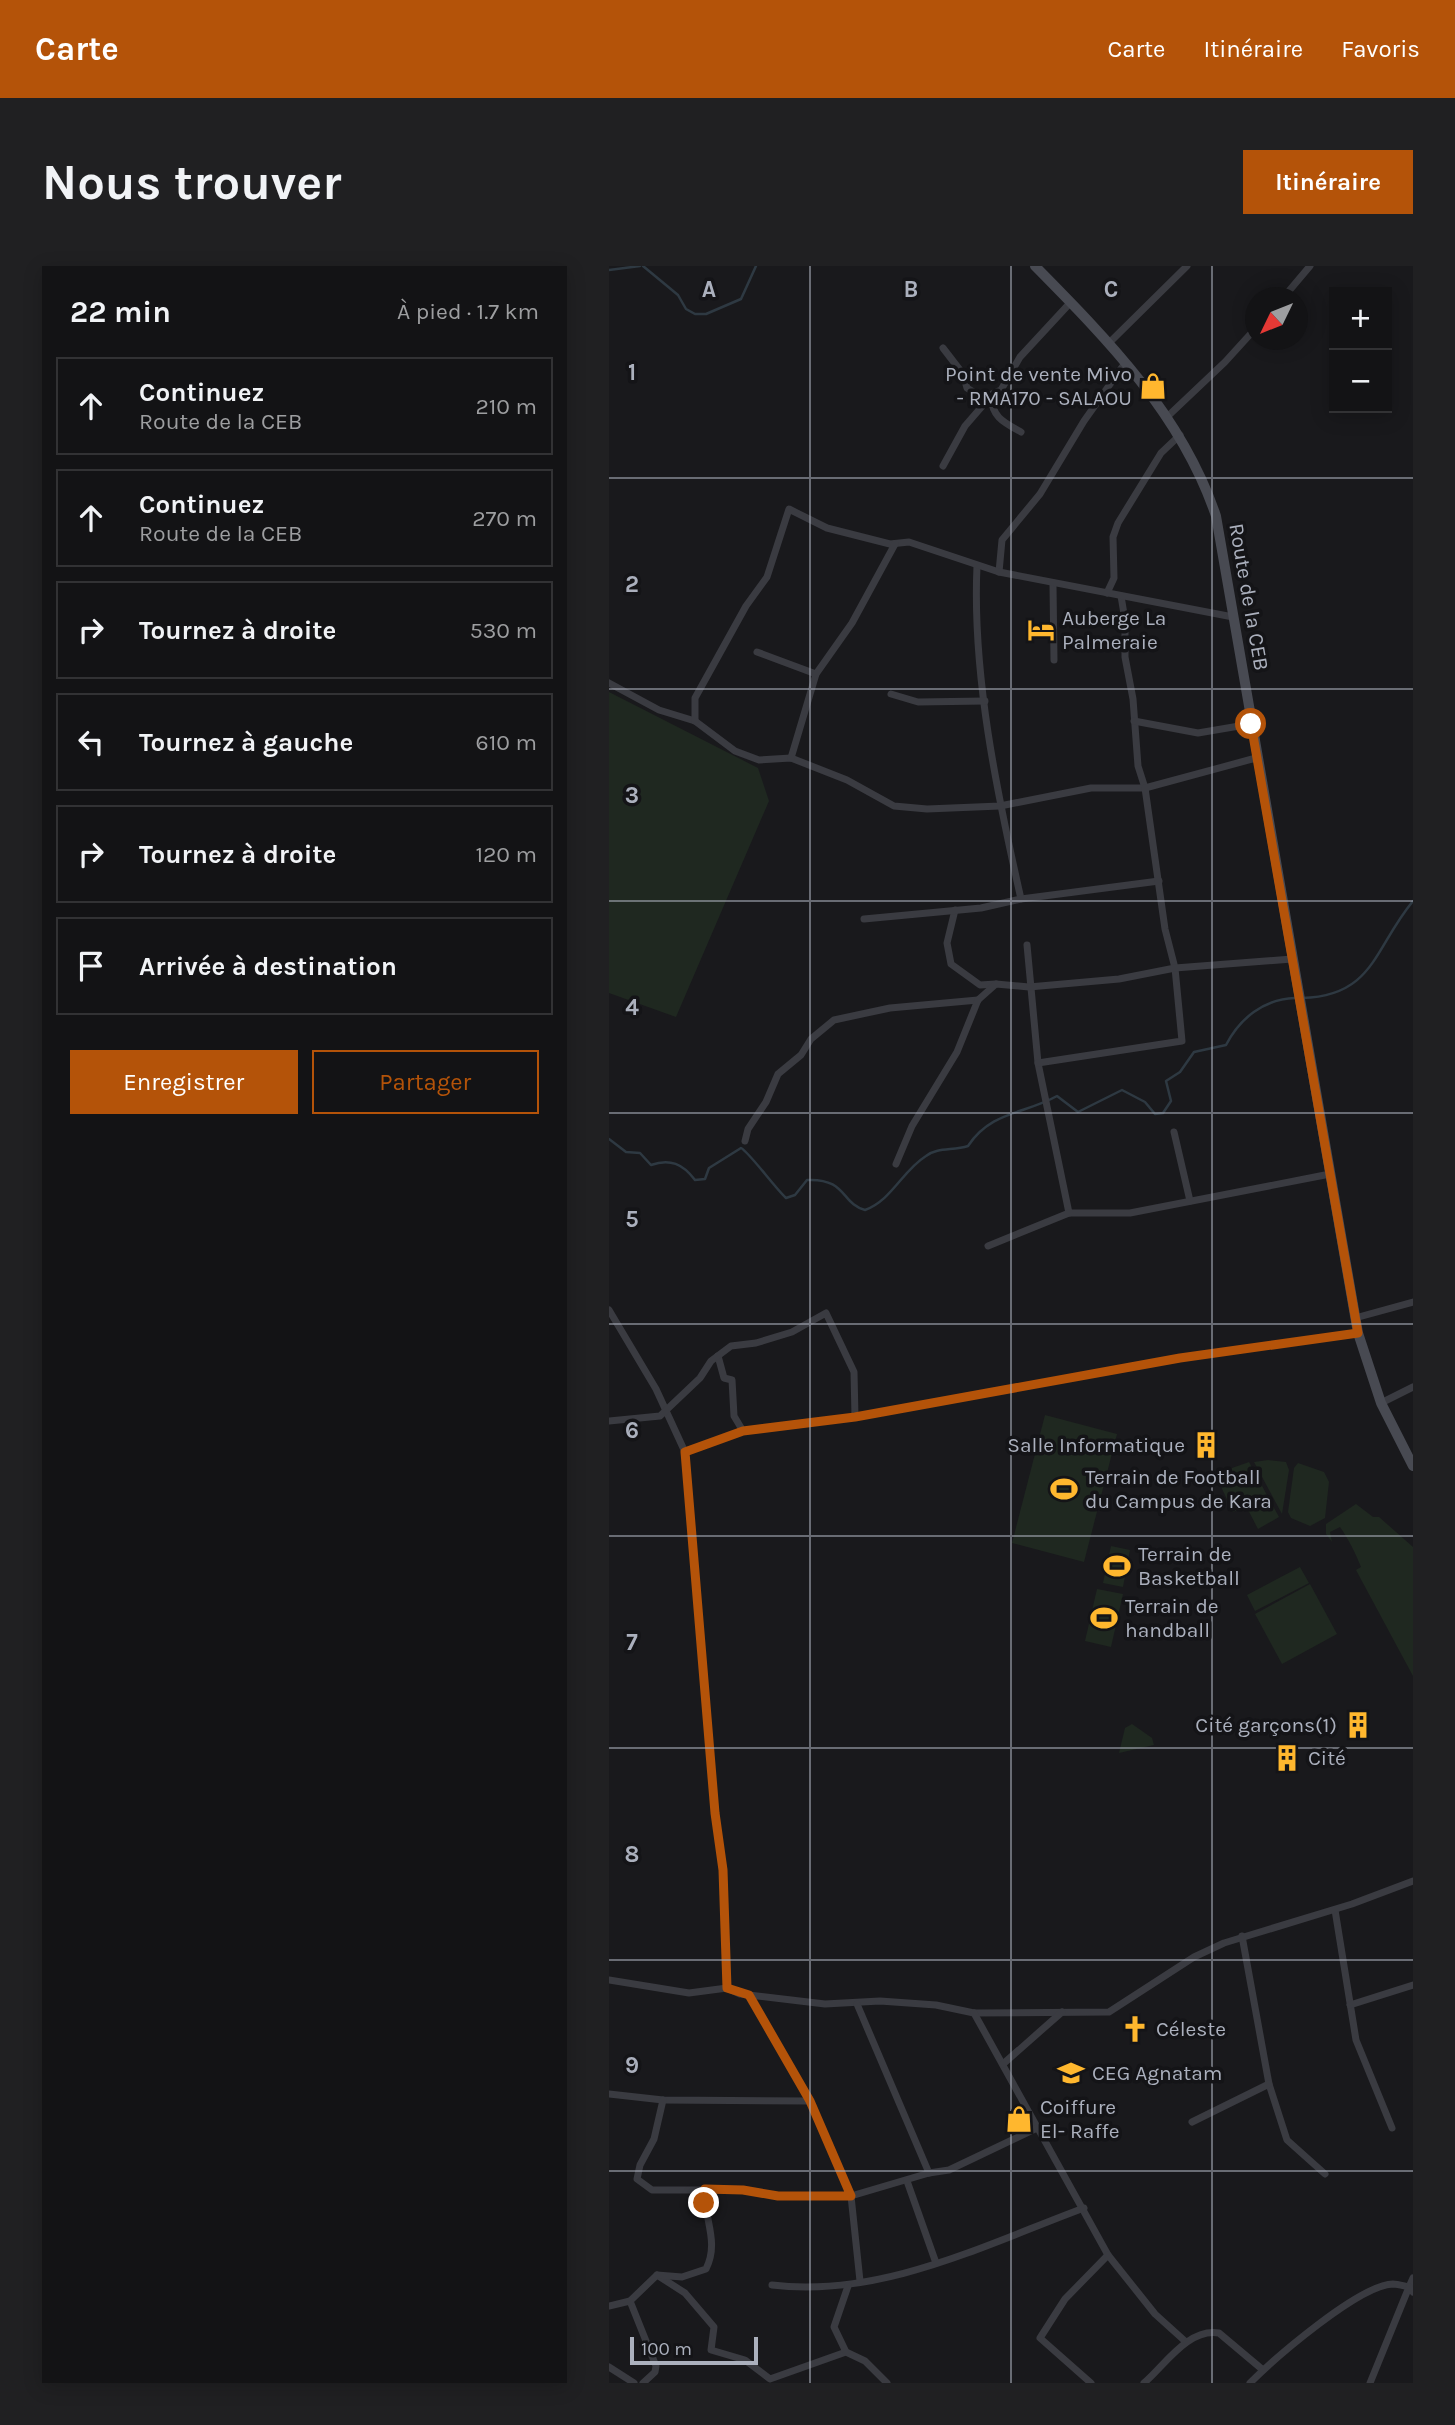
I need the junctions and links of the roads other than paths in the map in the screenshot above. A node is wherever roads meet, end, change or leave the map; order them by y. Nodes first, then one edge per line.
1 (1035, 266) edge
2 (1187, 266) edge
3 (1310, 266) edge
4 (1292, 287) edge
5 (1070, 303) junction
6 (1245, 340) edge
7 (1108, 344) junction
8 (943, 348) dead end
9 (1125, 363) junction
10 (991, 396) junction
11 (1168, 416) junction
12 (1021, 432) dead end
13 (1180, 435) junction
14 (943, 466) dead end
15 (895, 544) junction
16 (977, 566) junction
17 (999, 572) junction
18 (1053, 584) junction
19 (1107, 593) junction
20 (1121, 596) junction
21 (1233, 617) junction
22 (757, 652) dead end
23 (1054, 660) dead end
24 (816, 674) junction
25 (609, 683) edge
26 (891, 694) dead end
27 (985, 701) junction
28 (695, 721) junction
29 (1133, 721) junction
30 (1251, 724) junction
31 (791, 758) junction
32 (1256, 758) junction
33 (1145, 788) junction
34 (1000, 806) junction
35 (1159, 881) junction
36 (1021, 899) junction
37 (955, 910) junction
38 (864, 919) dead end
39 (1027, 945) dead end
40 (1292, 958) junction
41 (1175, 968) junction
42 (996, 984) junction
43 (1029, 987) junction
44 (978, 1000) junction
45 (1038, 1063) junction
46 (1174, 1132) dead end
47 (745, 1141) dead end
48 (896, 1164) dead end
49 (1330, 1174) junction
50 (1190, 1201) junction
51 (1069, 1213) junction
52 (988, 1246) dead end
53 (1413, 1302) edge
54 (609, 1310) edge
55 (1355, 1318) junction
56 (1358, 1333) junction
57 (718, 1356) junction
58 (1413, 1387) edge
59 (1381, 1403) junction
60 (664, 1412) junction
61 (855, 1417) junction
62 (609, 1421) edge
63 (743, 1431) junction
64 (685, 1452) junction
65 (1412, 1461) edge
66 (1413, 1881) edge
67 (1335, 1910) junction
68 (1242, 1936) junction
69 (609, 1980) edge
70 (1413, 1985) edge
71 (727, 1988) junction
72 (749, 1995) junction
73 (857, 2004) junction
74 (1350, 2005) junction
75 (974, 2012) junction
76 (1062, 2012) junction
77 (1003, 2064) junction
78 (1269, 2084) junction
79 (609, 2094) edge
80 (663, 2100) junction
81 (810, 2101) junction
82 (1192, 2122) dead end
83 (1037, 2128) junction
84 (1392, 2128) dead end
85 (929, 2173) junction
86 (1325, 2174) dead end
87 (907, 2181) junction
88 (705, 2189) junction
89 (851, 2196) junction
90 (1084, 2208) junction
91 (1105, 2249) junction
92 (936, 2263) junction
93 (657, 2275) junction
94 (1413, 2278) edge
95 (860, 2281) junction
96 (772, 2285) dead end
97 (848, 2286) junction
98 (1411, 2290) edge
99 (630, 2301) junction
100 (609, 2306) edge
101 (1186, 2342) junction
102 (846, 2352) junction
103 (609, 2367) edge
104 (1263, 2370) junction
105 (634, 2383) edge
106 (643, 2383) edge
107 (887, 2383) edge
108 (1091, 2383) edge
109 (1144, 2383) edge
110 (1250, 2383) edge
111 (1370, 2383) edge

1 - 5 main road, Route de la CEB
2 - 7 street
3 - 4 street
5 - 7 main road, Route de la CEB
5 - 10 street
6 - 11 street
7 - 9 main road, Route de la CEB
8 - 10 street
9 - 11 main road, Route de la CEB
9 - 17 street
10 - 12 street
10 - 14 street
11 - 13 main road, Route de la CEB
13 - 19 street
13 - 21 main road, Route de la CEB
15 - 16 street
15 - 24 street
15 - 28 street
16 - 17 street
16 - 27 street
17 - 18 street
18 - 19 street
18 - 23 street
19 - 20 street
20 - 21 street
20 - 29 street
21 - 30 main road, Route de la CEB
22 - 24 street
24 - 31 street
25 - 28 street
26 - 27 street
27 - 34 street
28 - 31 street
29 - 30 street
29 - 33 street
30 - 32 main road, Route de la CEB
31 - 34 street
32 - 33 street
32 - 40 main road, Route de la CEB
33 - 34 street
33 - 35 street
34 - 36 street
35 - 36 street
35 - 41 street
36 - 37 street
37 - 38 street
37 - 42 street
39 - 43 street
40 - 41 street
40 - 49 main road, Route de la CEB
41 - 43 street
41 - 45 street
42 - 43 street
42 - 44 street
43 - 45 street
44 - 47 street
44 - 48 street
45 - 51 street
46 - 50 street
49 - 50 street
49 - 55 main road
50 - 51 street
51 - 52 street
53 - 55 street
54 - 60 street
55 - 56 main road
56 - 59 main road
56 - 61 street
57 - 60 street
57 - 61 street
57 - 63 street
58 - 59 street
59 - 65 main road
60 - 62 street
60 - 64 street
61 - 63 street
63 - 64 street
64 - 71 street
66 - 67 street
67 - 68 street
67 - 74 street
68 - 76 street
68 - 78 street
69 - 71 street
70 - 74 street
71 - 72 street
72 - 73 street
72 - 81 street
73 - 75 street
73 - 85 street
74 - 84 street
75 - 76 street
75 - 77 street
76 - 77 street
77 - 83 street
78 - 82 street
78 - 86 street
79 - 80 street
80 - 81 street
80 - 88 street
81 - 89 street
83 - 85 street
83 - 90 street
85 - 87 street
87 - 89 street
87 - 92 street
88 - 89 street
88 - 93 street
89 - 95 street
90 - 91 street
90 - 92 street
91 - 101 street
91 - 108 street
92 - 95 street
93 - 99 street
93 - 102 street
94 - 98 street
95 - 97 street
96 - 97 street
97 - 102 street
98 - 104 street
98 - 111 street
99 - 100 street
99 - 106 street
101 - 104 street
101 - 109 street
102 - 107 street
103 - 105 street
104 - 110 street

